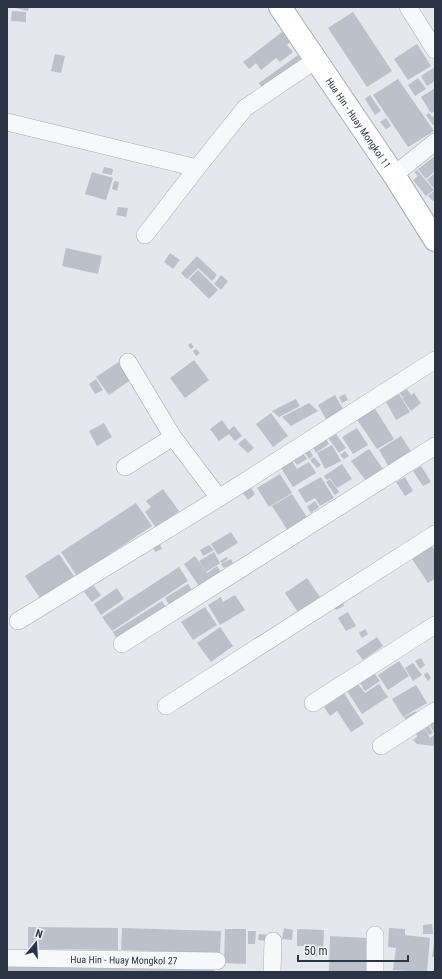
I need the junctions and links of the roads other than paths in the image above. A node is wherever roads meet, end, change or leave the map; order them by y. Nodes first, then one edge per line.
1 (280, 7) edge
2 (408, 7) edge
3 (435, 50) edge
4 (317, 59) junction
5 (7, 122) edge
6 (435, 142) edge
7 (197, 168) junction
8 (394, 175) junction
9 (145, 235) dead end
10 (435, 240) edge
11 (435, 360) edge
12 (128, 362) dead end
13 (173, 436) junction
14 (435, 446) edge
15 (125, 467) dead end
16 (219, 498) junction
17 (435, 534) edge
18 (18, 621) dead end
19 (435, 625) edge
20 (122, 644) dead end
21 (313, 704) dead end
22 (166, 706) dead end
23 (435, 711) edge
24 (381, 746) dead end
25 (375, 935) dead end
26 (274, 941) dead end
27 (7, 958) edge
28 (217, 961) dead end
29 (272, 972) edge
30 (375, 972) edge

1 - 4 street, Hua Hin - Huay Mongkol 11
2 - 3 street
4 - 7 street
4 - 8 street, Hua Hin - Huay Mongkol 11
5 - 7 street
6 - 8 street
7 - 9 street
8 - 10 street, Hua Hin - Huay Mongkol 11
11 - 16 street
12 - 13 street
13 - 15 street
13 - 16 street
14 - 20 street
16 - 18 street
17 - 22 street
19 - 21 street
23 - 24 street
25 - 30 street
26 - 29 street
27 - 28 street, Hua Hin - Huay Mongkol 27

